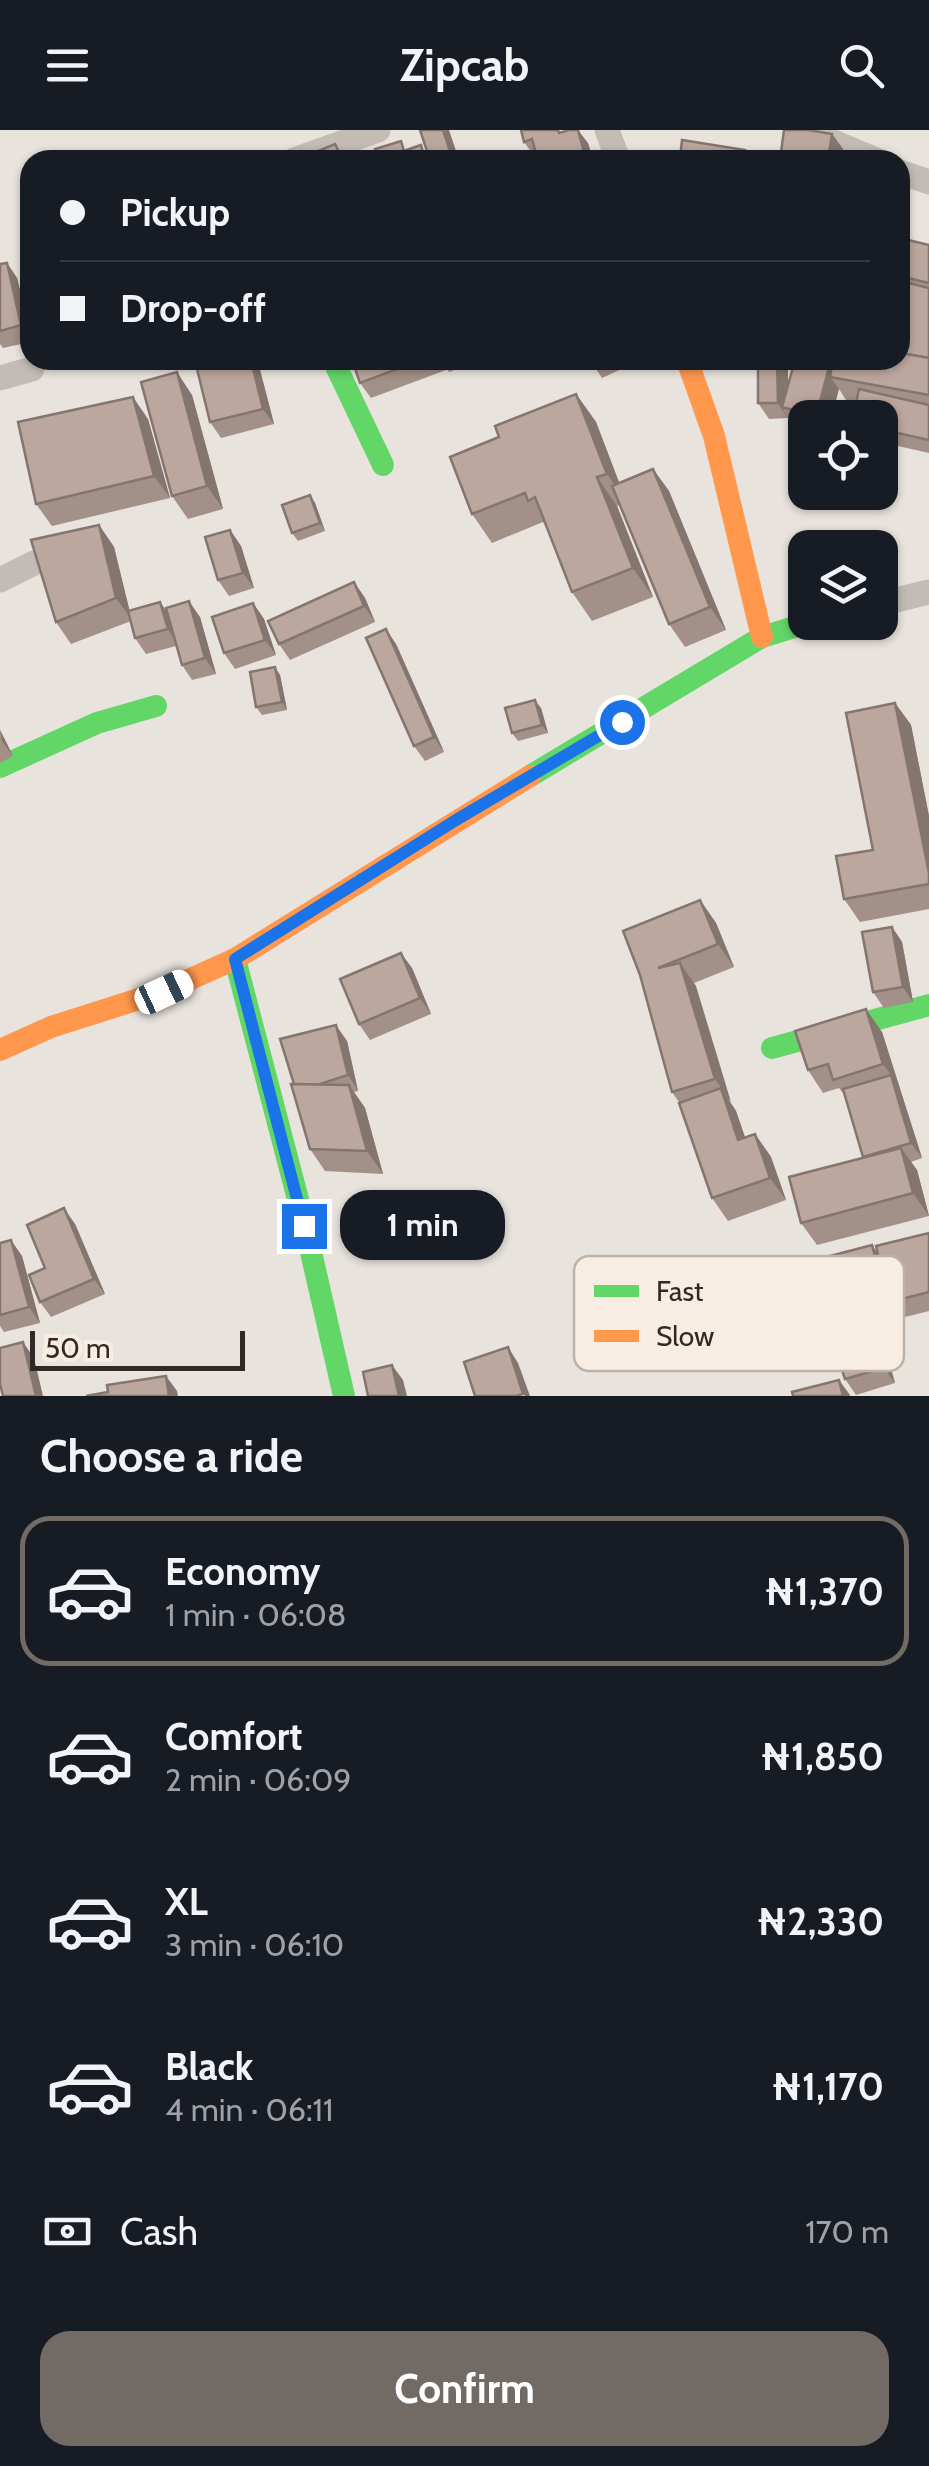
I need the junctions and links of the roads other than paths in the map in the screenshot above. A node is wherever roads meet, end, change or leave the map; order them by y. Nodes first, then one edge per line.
1 (378, 130) edge
2 (806, 130) edge
3 (322, 150) edge
4 (853, 150) edge
5 (32, 370) dead end
6 (337, 370) edge
7 (691, 370) edge
8 (0, 378) edge
9 (383, 465) dead end
10 (34, 563) edge
11 (0, 580) edge
12 (929, 592) edge
13 (898, 600) edge
14 (788, 629) edge
15 (762, 637) junction
16 (156, 706) dead end
17 (0, 767) edge
18 (235, 959) junction
19 (929, 1006) edge
20 (772, 1048) dead end
21 (0, 1050) edge
22 (344, 1396) edge

1 - 3 street
2 - 4 street
5 - 8 street
6 - 9 street
7 - 15 street
10 - 11 street
12 - 13 street
14 - 15 street
15 - 18 street
16 - 17 street
18 - 21 street
18 - 22 street
19 - 20 street

